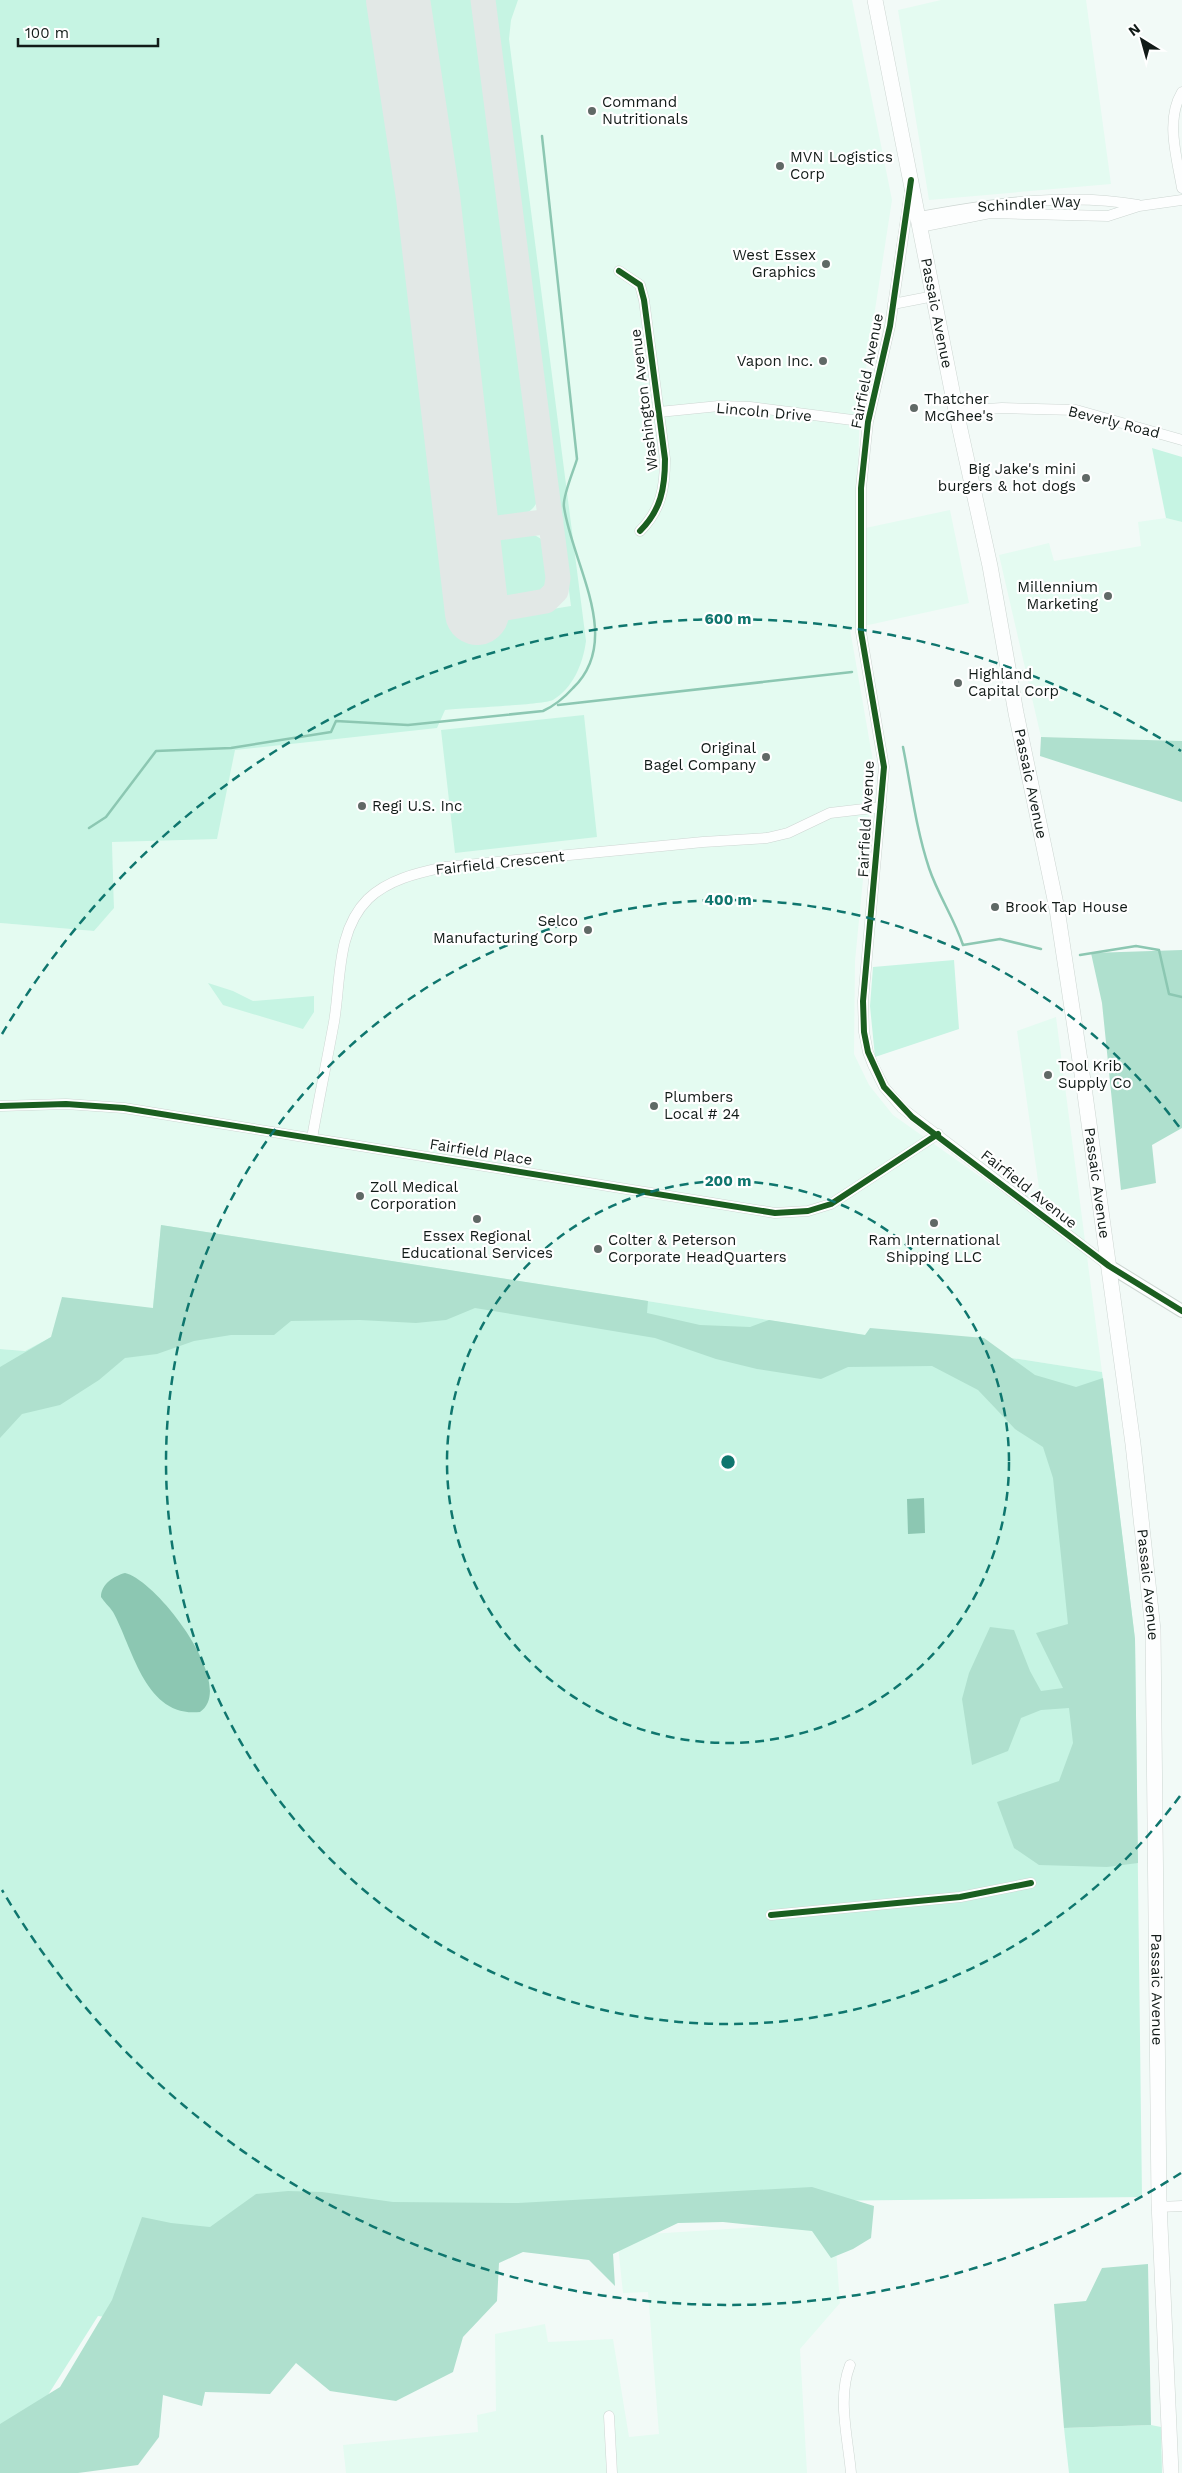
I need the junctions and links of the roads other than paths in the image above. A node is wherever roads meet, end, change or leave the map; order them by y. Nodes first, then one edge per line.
1 (875, 0) edge
2 (1182, 92) edge
3 (911, 180) junction
4 (1182, 188) edge
5 (1182, 200) edge
6 (1139, 206) junction
7 (920, 222) junction
8 (619, 271) dead end
9 (934, 296) junction
10 (893, 304) junction
11 (956, 411) junction
12 (659, 412) junction
13 (868, 422) junction
14 (1182, 440) edge
15 (640, 532) dead end
16 (881, 807) junction
17 (0, 1106) edge
18 (938, 1134) junction
19 (312, 1138) junction
20 (1109, 1266) junction
21 (1182, 1311) edge
22 (1030, 1883) dead end
23 (771, 1915) dead end
24 (1182, 2206) edge
25 (1159, 2207) junction
26 (850, 2365) dead end
27 (609, 2416) dead end
28 (612, 2473) edge
29 (851, 2473) edge
30 (1171, 2473) edge

1 - 3 main road, Passaic Avenue
2 - 4 street
3 - 7 main road, Passaic Avenue
3 - 10 street, Fairfield Avenue
5 - 6 street, Schindler Way
6 - 7 street, Schindler Way
6 - 7 street, Schindler Way
7 - 9 main road, Passaic Avenue
8 - 12 street, Washington Avenue
9 - 10 street, Fairfield Avenue
9 - 11 main road, Passaic Avenue
10 - 13 street, Fairfield Avenue
11 - 14 street, Beverly Road
11 - 20 main road, Passaic Avenue
12 - 13 street, Lincoln Drive
12 - 15 street, Washington Avenue
13 - 16 street, Fairfield Avenue
16 - 18 street, Fairfield Avenue
16 - 19 street, Fairfield Crescent
17 - 19 street, Fairfield Place
18 - 19 street, Fairfield Place
18 - 20 street, Fairfield Avenue
20 - 21 street, Fairfield Avenue
20 - 25 main road, Passaic Avenue
22 - 23 street
24 - 25 street
25 - 30 main road, Passaic Avenue
26 - 29 street
27 - 28 street

